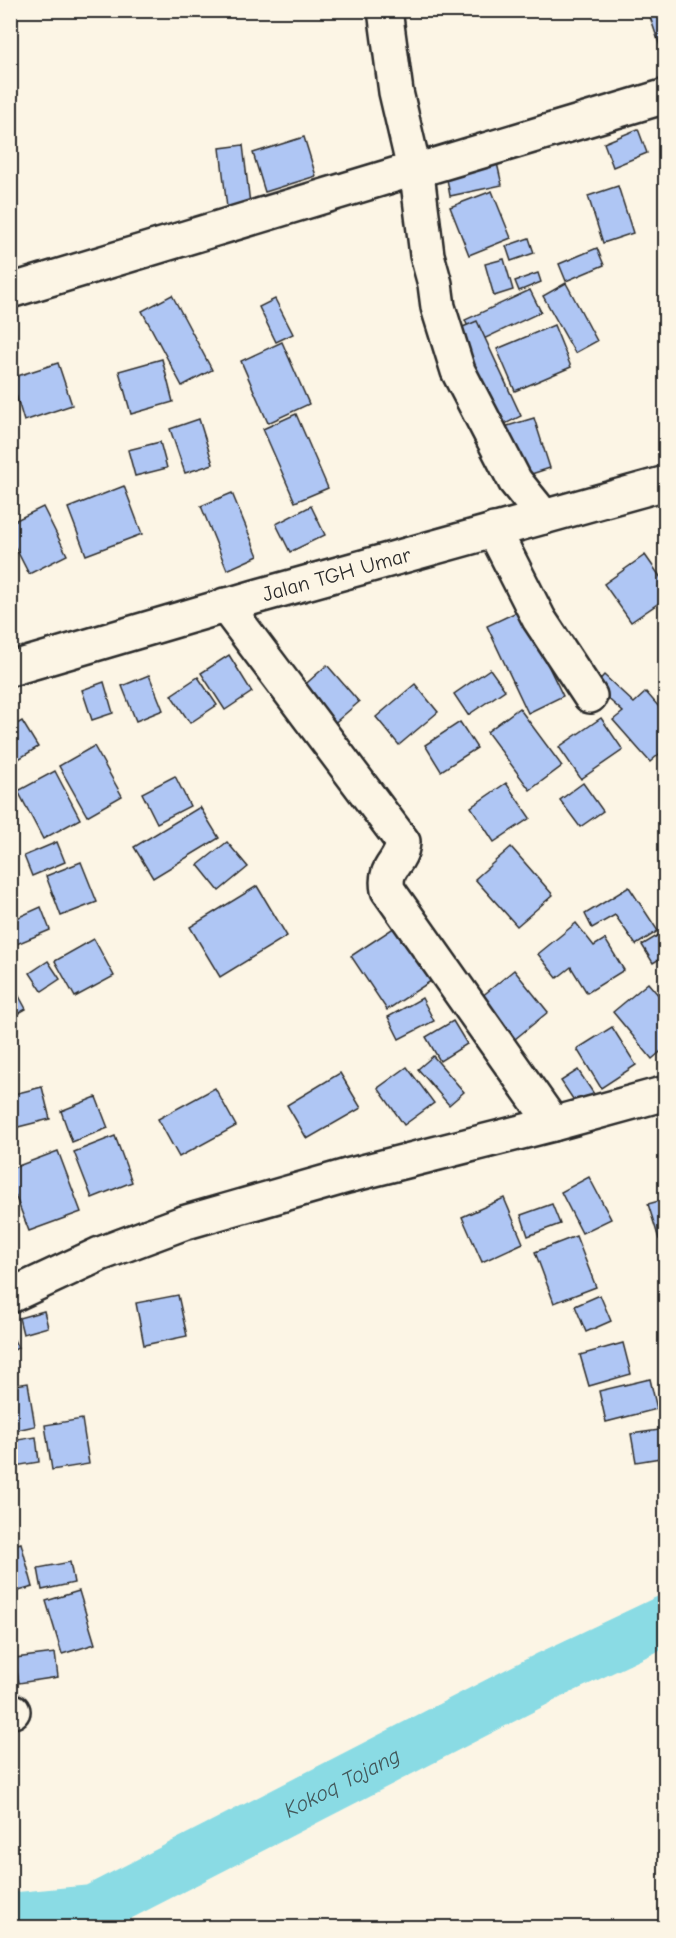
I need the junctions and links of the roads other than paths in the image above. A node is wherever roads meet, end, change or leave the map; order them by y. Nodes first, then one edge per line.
1 (384, 10) edge
2 (666, 96) edge
3 (414, 169) junction
4 (10, 291) edge
5 (666, 483) edge
6 (544, 517) junction
7 (494, 530) junction
8 (225, 605) junction
9 (10, 669) edge
10 (590, 696) dead end
11 (664, 1099) edge
12 (554, 1124) junction
13 (10, 1296) edge

1 - 3 street
2 - 3 street
3 - 4 street
3 - 6 street
5 - 6 street, Jalan TGH Umar
6 - 7 street, Jalan TGH Umar
7 - 8 street, Jalan TGH Umar
7 - 10 street
8 - 9 street, Jalan TGH Umar
8 - 12 street
11 - 12 street
12 - 13 street

